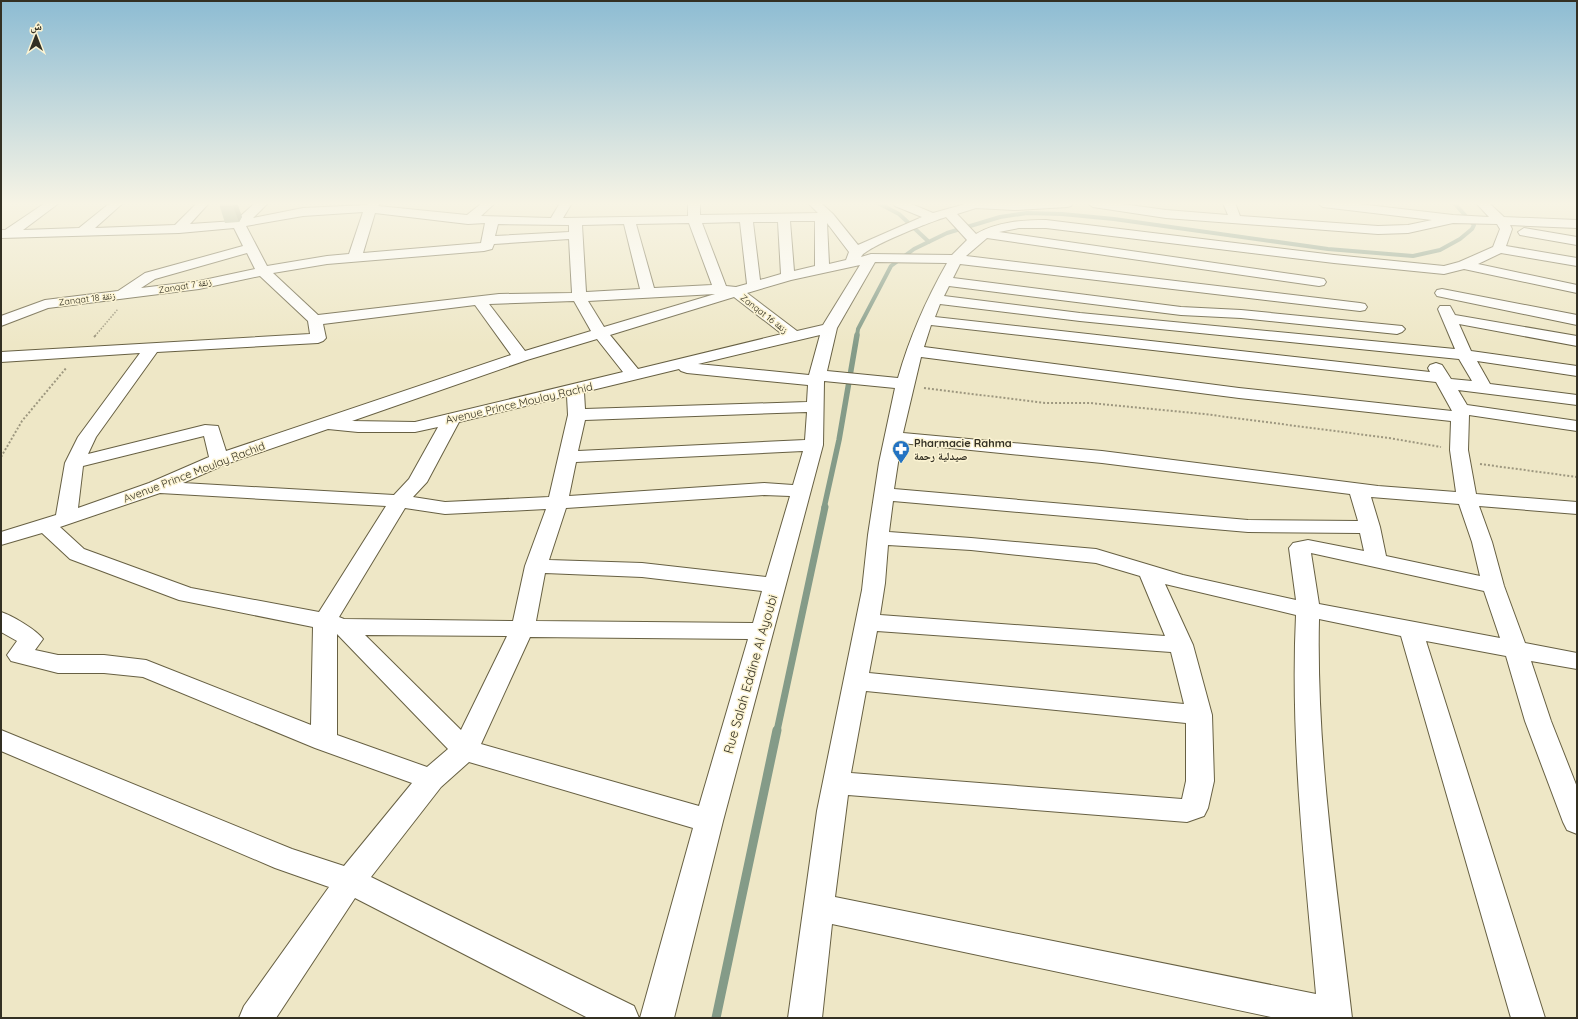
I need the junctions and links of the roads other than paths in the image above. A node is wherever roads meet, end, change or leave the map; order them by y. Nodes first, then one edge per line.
1 (242, 251) edge
2 (252, 251) edge
3 (357, 251) edge
4 (444, 251) edge
5 (576, 251) edge
6 (634, 251) edge
7 (709, 251) edge
8 (750, 251) edge
9 (786, 251) edge
10 (823, 251) edge
11 (849, 251) edge
12 (876, 251) edge
13 (966, 251) edge
14 (1082, 251) edge
15 (1245, 251) edge
16 (1263, 251) edge
17 (1496, 251) edge
18 (1508, 251) edge
19 (872, 253) junction
20 (355, 257) junction
21 (854, 257) junction
22 (956, 260) junction
23 (1577, 262) edge
24 (1464, 265) junction
25 (822, 268) junction
26 (1444, 270) junction
27 (263, 271) junction
28 (788, 276) junction
29 (1319, 282) junction
30 (754, 285) junction
31 (1577, 289) edge
32 (727, 290) junction
33 (939, 290) junction
34 (648, 293) junction
35 (1442, 293) junction
36 (127, 294) junction
37 (579, 297) junction
38 (479, 300) junction
39 (46, 304) junction
40 (1, 307) edge
41 (1360, 307) junction
42 (1080, 317) junction
43 (1449, 318) junction
44 (315, 320) junction
45 (925, 320) junction
46 (1577, 320) edge
47 (1, 321) edge
48 (829, 328) junction
49 (1397, 329) junction
50 (599, 332) junction
51 (794, 336) junction
52 (1075, 338) junction
53 (1577, 341) edge
54 (151, 349) junction
55 (914, 351) junction
56 (1425, 351) junction
57 (1465, 355) junction
58 (521, 356) junction
59 (1, 357) edge
60 (671, 366) junction
61 (1577, 371) edge
62 (634, 375) junction
63 (816, 378) junction
64 (1445, 381) junction
65 (904, 384) junction
66 (1484, 388) junction
67 (575, 390) junction
68 (1577, 400) edge
69 (816, 407) junction
70 (1460, 413) junction
71 (577, 415) junction
72 (451, 420) junction
73 (327, 424) junction
74 (1577, 426) edge
75 (893, 437) junction
76 (814, 445) junction
77 (568, 456) junction
78 (219, 460) junction
79 (74, 463) junction
80 (156, 487) junction
81 (1359, 490) junction
82 (802, 491) junction
83 (884, 494) junction
84 (1467, 500) junction
85 (399, 501) junction
86 (558, 503) junction
87 (1577, 508) edge
88 (55, 522) junction
89 (1370, 527) junction
90 (878, 538) junction
91 (1, 539) edge
92 (1377, 562) junction
93 (536, 566) junction
94 (1150, 574) junction
95 (775, 585) junction
96 (1493, 586) junction
97 (1308, 609) junction
98 (1, 620) edge
99 (867, 622) junction
100 (334, 624) junction
101 (523, 627) junction
102 (1411, 629) junction
103 (761, 631) junction
104 (1181, 645) junction
105 (1516, 650) junction
106 (1577, 661) edge
107 (856, 681) junction
108 (1199, 715) junction
109 (324, 741) junction
110 (3, 743) edge
111 (465, 750) junction
112 (431, 779) junction
113 (836, 783) junction
114 (709, 820) junction
115 (1577, 822) edge
116 (350, 881) junction
117 (819, 908) junction
118 (1335, 1016) edge
119 (256, 1018) edge
120 (622, 1018) edge
121 (657, 1018) edge
122 (805, 1018) edge
123 (1528, 1018) edge

1 - 36 street, Zanqat 18 زنقة
2 - 27 street
3 - 20 street
4 - 20 street, Zanqat 7 زنقة
5 - 37 street
6 - 34 street
7 - 32 street
8 - 30 street
9 - 28 street
10 - 25 street
11 - 21 street
12 - 19 street
13 - 22 street
14 - 29 street
15 - 29 street
16 - 26 street
17 - 24 street
18 - 23 street
19 - 21 street
19 - 22 street
19 - 48 street, Rue Salah Eddine Al Ayoubi
20 - 27 street, Zanqat 7 زنقة
21 - 25 street
22 - 33 street
22 - 41 street
24 - 26 street
24 - 31 street
25 - 28 street
26 - 35 street
27 - 36 street, Zanqat 7 زنقة
27 - 44 street
28 - 30 street
29 - 41 street
30 - 32 street
32 - 34 street
32 - 50 street
32 - 51 street, Zanqat 16 زنقة
33 - 42 street
33 - 45 street
33 - 49 street
34 - 37 street
35 - 43 street
35 - 46 street
36 - 39 street, Zanqat 18 زنقة
37 - 38 street
37 - 50 street
38 - 44 street
38 - 58 street
39 - 40 street
39 - 47 street, Zanqat 18 زنقة
41 - 49 street
42 - 52 street
42 - 56 street
43 - 53 street
43 - 57 street
44 - 54 street
45 - 52 street
45 - 55 street
48 - 51 street, Avenue Prince Moulay Rachid
48 - 63 street, Rue Salah Eddine Al Ayoubi
49 - 56 street
50 - 58 street
50 - 62 street
51 - 60 street, Avenue Prince Moulay Rachid
52 - 64 street
54 - 59 street
54 - 79 street
55 - 65 street
55 - 70 street
56 - 57 street
56 - 64 street
57 - 61 street
57 - 66 street
58 - 73 street
60 - 62 street, Avenue Prince Moulay Rachid
60 - 63 street, Avenue Prince Moulay Rachid
62 - 67 street, Avenue Prince Moulay Rachid
63 - 65 street, Avenue Prince Moulay Rachid
63 - 69 street, Rue Salah Eddine Al Ayoubi
64 - 66 street
64 - 70 street
65 - 75 street
66 - 68 street
67 - 71 street
67 - 72 street, Avenue Prince Moulay Rachid
69 - 71 street
69 - 76 street, Rue Salah Eddine Al Ayoubi
70 - 74 street
70 - 84 street
71 - 77 street
72 - 73 street, Avenue Prince Moulay Rachid
72 - 85 street
73 - 78 street, Avenue Prince Moulay Rachid
75 - 81 street
75 - 83 street
76 - 77 street
76 - 82 street, Rue Salah Eddine Al Ayoubi
77 - 86 street
78 - 79 street
78 - 80 street, Avenue Prince Moulay Rachid
79 - 88 street
80 - 85 street
80 - 88 street, Avenue Prince Moulay Rachid
81 - 84 street
81 - 89 street
82 - 86 street
82 - 95 street, Rue Salah Eddine Al Ayoubi
83 - 89 street
83 - 90 street
84 - 87 street
84 - 96 street
85 - 86 street
85 - 100 street
86 - 93 street
88 - 91 street, Avenue Prince Moulay Rachid
88 - 100 street
89 - 92 street
90 - 94 street
90 - 99 street
92 - 96 street
92 - 97 street
93 - 95 street
93 - 101 street
94 - 97 street
94 - 104 street
95 - 103 street, Rue Salah Eddine Al Ayoubi
96 - 105 street
97 - 102 street
97 - 118 street
98 - 109 street
99 - 104 street
99 - 107 street
100 - 101 street
100 - 109 street
100 - 111 street
101 - 103 street
101 - 111 street
102 - 105 street
102 - 123 street
103 - 114 street, Rue Salah Eddine Al Ayoubi
104 - 108 street
105 - 106 street
105 - 115 street
107 - 108 street
107 - 113 street
108 - 113 street
109 - 112 street
110 - 116 street
111 - 112 street
111 - 114 street
112 - 116 street
113 - 117 street
114 - 121 street, Rue Salah Eddine Al Ayoubi
116 - 119 street
116 - 120 street
117 - 118 street
117 - 122 street

